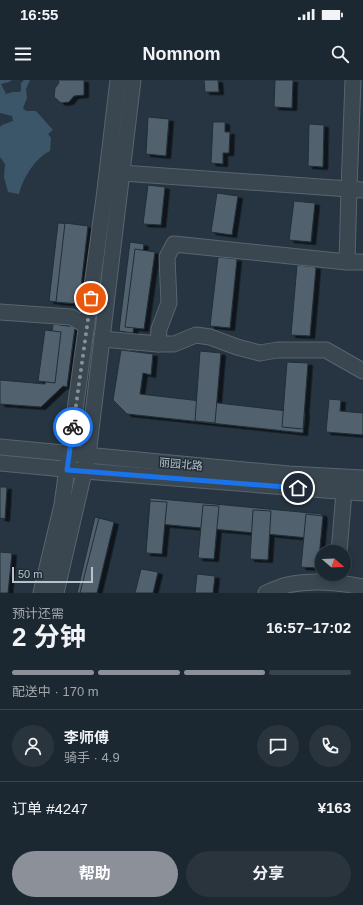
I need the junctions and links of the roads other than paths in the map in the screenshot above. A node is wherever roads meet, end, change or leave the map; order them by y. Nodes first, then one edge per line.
1 (118, 80) edge
2 (133, 80) edge
3 (353, 80) edge
4 (122, 174) junction
5 (356, 190) edge
6 (347, 262) junction
7 (363, 262) edge
8 (0, 312) edge
9 (87, 326) junction
10 (102, 339) junction
11 (158, 344) junction
12 (363, 371) edge
13 (0, 447) edge
14 (69, 454) junction
15 (88, 456) junction
16 (0, 463) edge
17 (67, 470) junction
18 (85, 471) junction
19 (363, 478) edge
20 (344, 492) junction
21 (363, 493) edge
22 (340, 545) edge
23 (319, 581) edge
24 (342, 581) edge
25 (363, 587) edge
26 (41, 593) edge
27 (56, 593) edge
28 (266, 593) edge

1 - 9 street
2 - 4 street
3 - 5 street
4 - 5 street
4 - 10 street
5 - 6 street
6 - 7 street
6 - 11 street
8 - 9 street
9 - 14 street
10 - 11 street
10 - 15 street
11 - 12 street
13 - 14 street, 丽园北路
14 - 15 street, 丽园北路
14 - 17 street
15 - 18 street
15 - 19 street, 丽园北路
16 - 17 street, 丽园北路
17 - 18 street, 丽园北路
17 - 26 street
18 - 20 street, 丽园北路
18 - 27 street
20 - 21 street, 丽园北路
20 - 22 street
23 - 28 street
24 - 25 street

